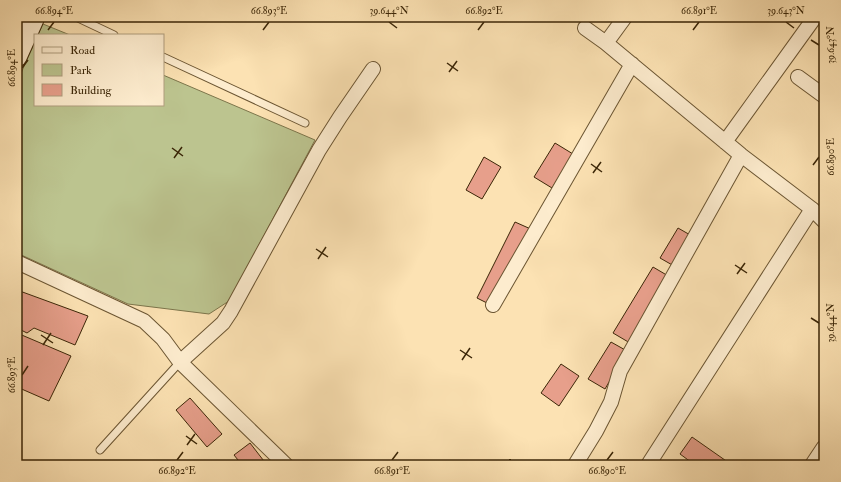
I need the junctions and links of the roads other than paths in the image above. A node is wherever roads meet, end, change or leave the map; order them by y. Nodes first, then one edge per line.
1 (34, 17) edge
2 (76, 17) edge
3 (625, 17) edge
4 (815, 17) edge
5 (585, 28) dead end
6 (112, 34) edge
7 (606, 43) junction
8 (17, 57) edge
9 (164, 58) edge
10 (632, 64) junction
11 (373, 69) dead end
12 (798, 78) dead end
13 (824, 96) edge
14 (305, 123) dead end
15 (726, 142) junction
16 (741, 155) junction
17 (812, 210) junction
18 (824, 221) edge
19 (17, 262) edge
20 (493, 305) dead end
21 (180, 362) junction
22 (824, 447) edge
23 (100, 450) dead end
24 (286, 465) edge
25 (575, 465) edge
26 (648, 465) edge
27 (812, 465) edge

1 - 8 street
2 - 6 lane
3 - 7 street
4 - 15 street
5 - 7 street
7 - 10 street
9 - 14 lane
10 - 15 street
10 - 20 street
11 - 21 street
12 - 13 street
15 - 16 street
16 - 17 street
16 - 25 street
17 - 18 street
17 - 26 street
19 - 21 street
21 - 23 lane
21 - 24 street
22 - 27 street

